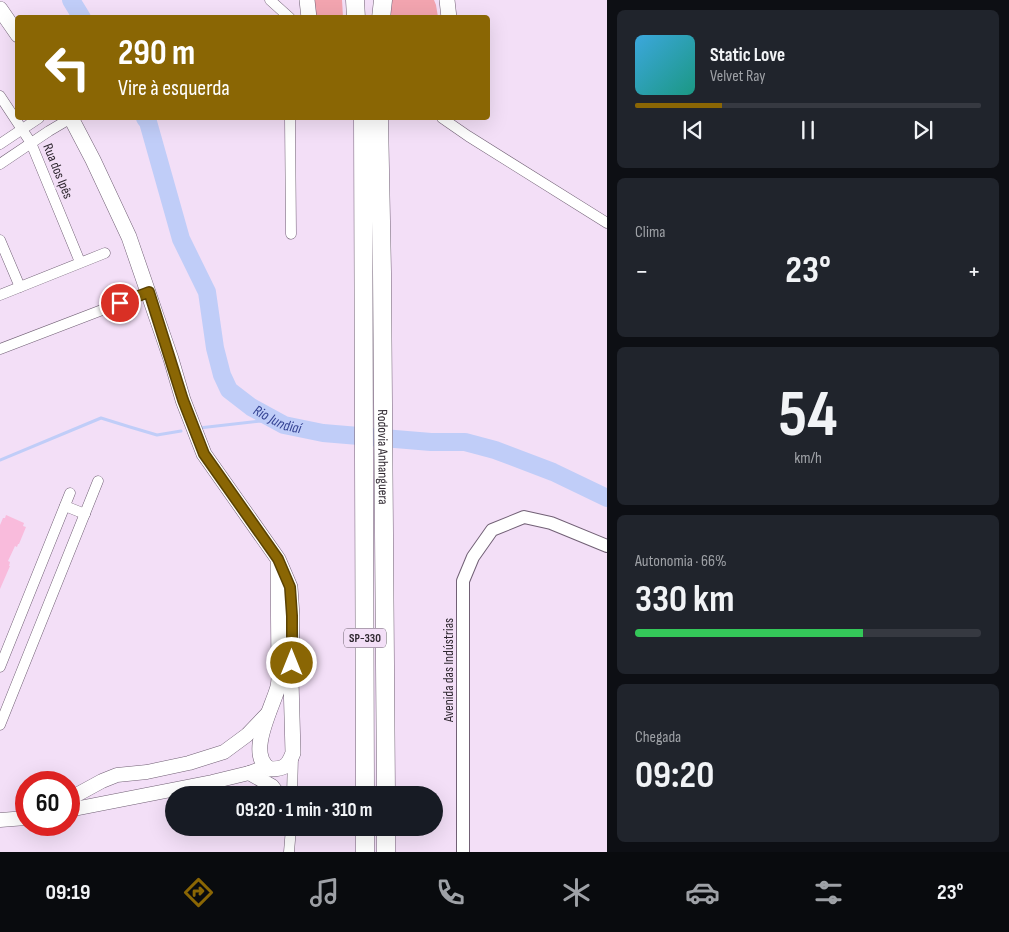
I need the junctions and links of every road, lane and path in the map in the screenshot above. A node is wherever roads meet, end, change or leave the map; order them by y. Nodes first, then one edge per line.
1 (270, 0) edge
2 (307, 0) edge
3 (355, 0) edge
4 (372, 0) edge
5 (383, 0) edge
6 (447, 0) edge
7 (0, 9) edge
8 (287, 15) edge
9 (308, 15) edge
10 (356, 15) edge
11 (374, 15) edge
12 (381, 15) edge
13 (449, 15) edge
14 (15, 31) edge
15 (0, 96) edge
16 (15, 118) edge
17 (16, 120) edge
18 (36, 120) edge
19 (68, 120) edge
20 (72, 120) edge
21 (290, 120) edge
22 (362, 120) edge
23 (379, 120) edge
24 (445, 120) edge
25 (458, 120) edge
26 (22, 128) junction
27 (463, 131) junction
28 (31, 143) junction
29 (0, 144) edge
30 (0, 164) edge
31 (606, 223) edge
32 (291, 234) dead end
33 (0, 240) edge
34 (105, 253) dead end
35 (80, 262) junction
36 (20, 287) junction
37 (149, 292) junction
38 (0, 295) edge
39 (0, 349) edge
40 (98, 481) dead end
41 (70, 493) dead end
42 (64, 506) junction
43 (85, 514) junction
44 (606, 546) edge
45 (285, 651) junction
46 (0, 667) edge
47 (270, 711) junction
48 (293, 722) junction
49 (0, 725) edge
50 (293, 753) junction
51 (268, 768) junction
52 (250, 773) junction
53 (117, 775) junction
54 (272, 786) edge
55 (278, 786) edge
56 (285, 786) edge
57 (365, 786) edge
58 (386, 786) edge
59 (80, 793) edge
60 (119, 800) junction
61 (80, 808) edge
62 (15, 819) edge
63 (0, 820) edge
64 (290, 836) edge
65 (365, 836) edge
66 (386, 836) edge
67 (289, 852) edge
68 (365, 852) edge
69 (386, 852) edge
70 (463, 852) edge

1 - 8 street
2 - 9 main road
3 - 10 highway
4 - 11 highway
5 - 12 highway
6 - 13 main road
7 - 14 main road
15 - 16 street, Rua dos Ipês
17 - 26 street, Rua dos Ipês
18 - 26 street
19 - 28 street
20 - 37 main road
21 - 32 street
22 - 57 highway, Rodovia Anhanguera / SP-330
23 - 58 highway, Rodovia Anhanguera / SP-330
24 - 27 street
25 - 27 street
26 - 28 street, Rua dos Ipês
26 - 29 street
27 - 31 street
28 - 30 street
28 - 35 street, Rua dos Ipês
33 - 36 street
34 - 35 street
35 - 36 street
36 - 38 street
37 - 39 street
37 - 45 main road
40 - 43 street
41 - 42 street
42 - 43 street
42 - 46 street
43 - 49 street
44 - 70 street, Avenida das Indústrias
45 - 47 main road
45 - 48 main road
47 - 48 main road
47 - 51 main road
47 - 53 main road
48 - 50 main road
50 - 51 main road
50 - 56 street
51 - 52 main road
51 - 55 street
52 - 54 main road
52 - 60 main road
53 - 59 main road
53 - 60 main road
60 - 61 main road
62 - 63 main road
64 - 67 street
65 - 68 highway
66 - 69 highway

